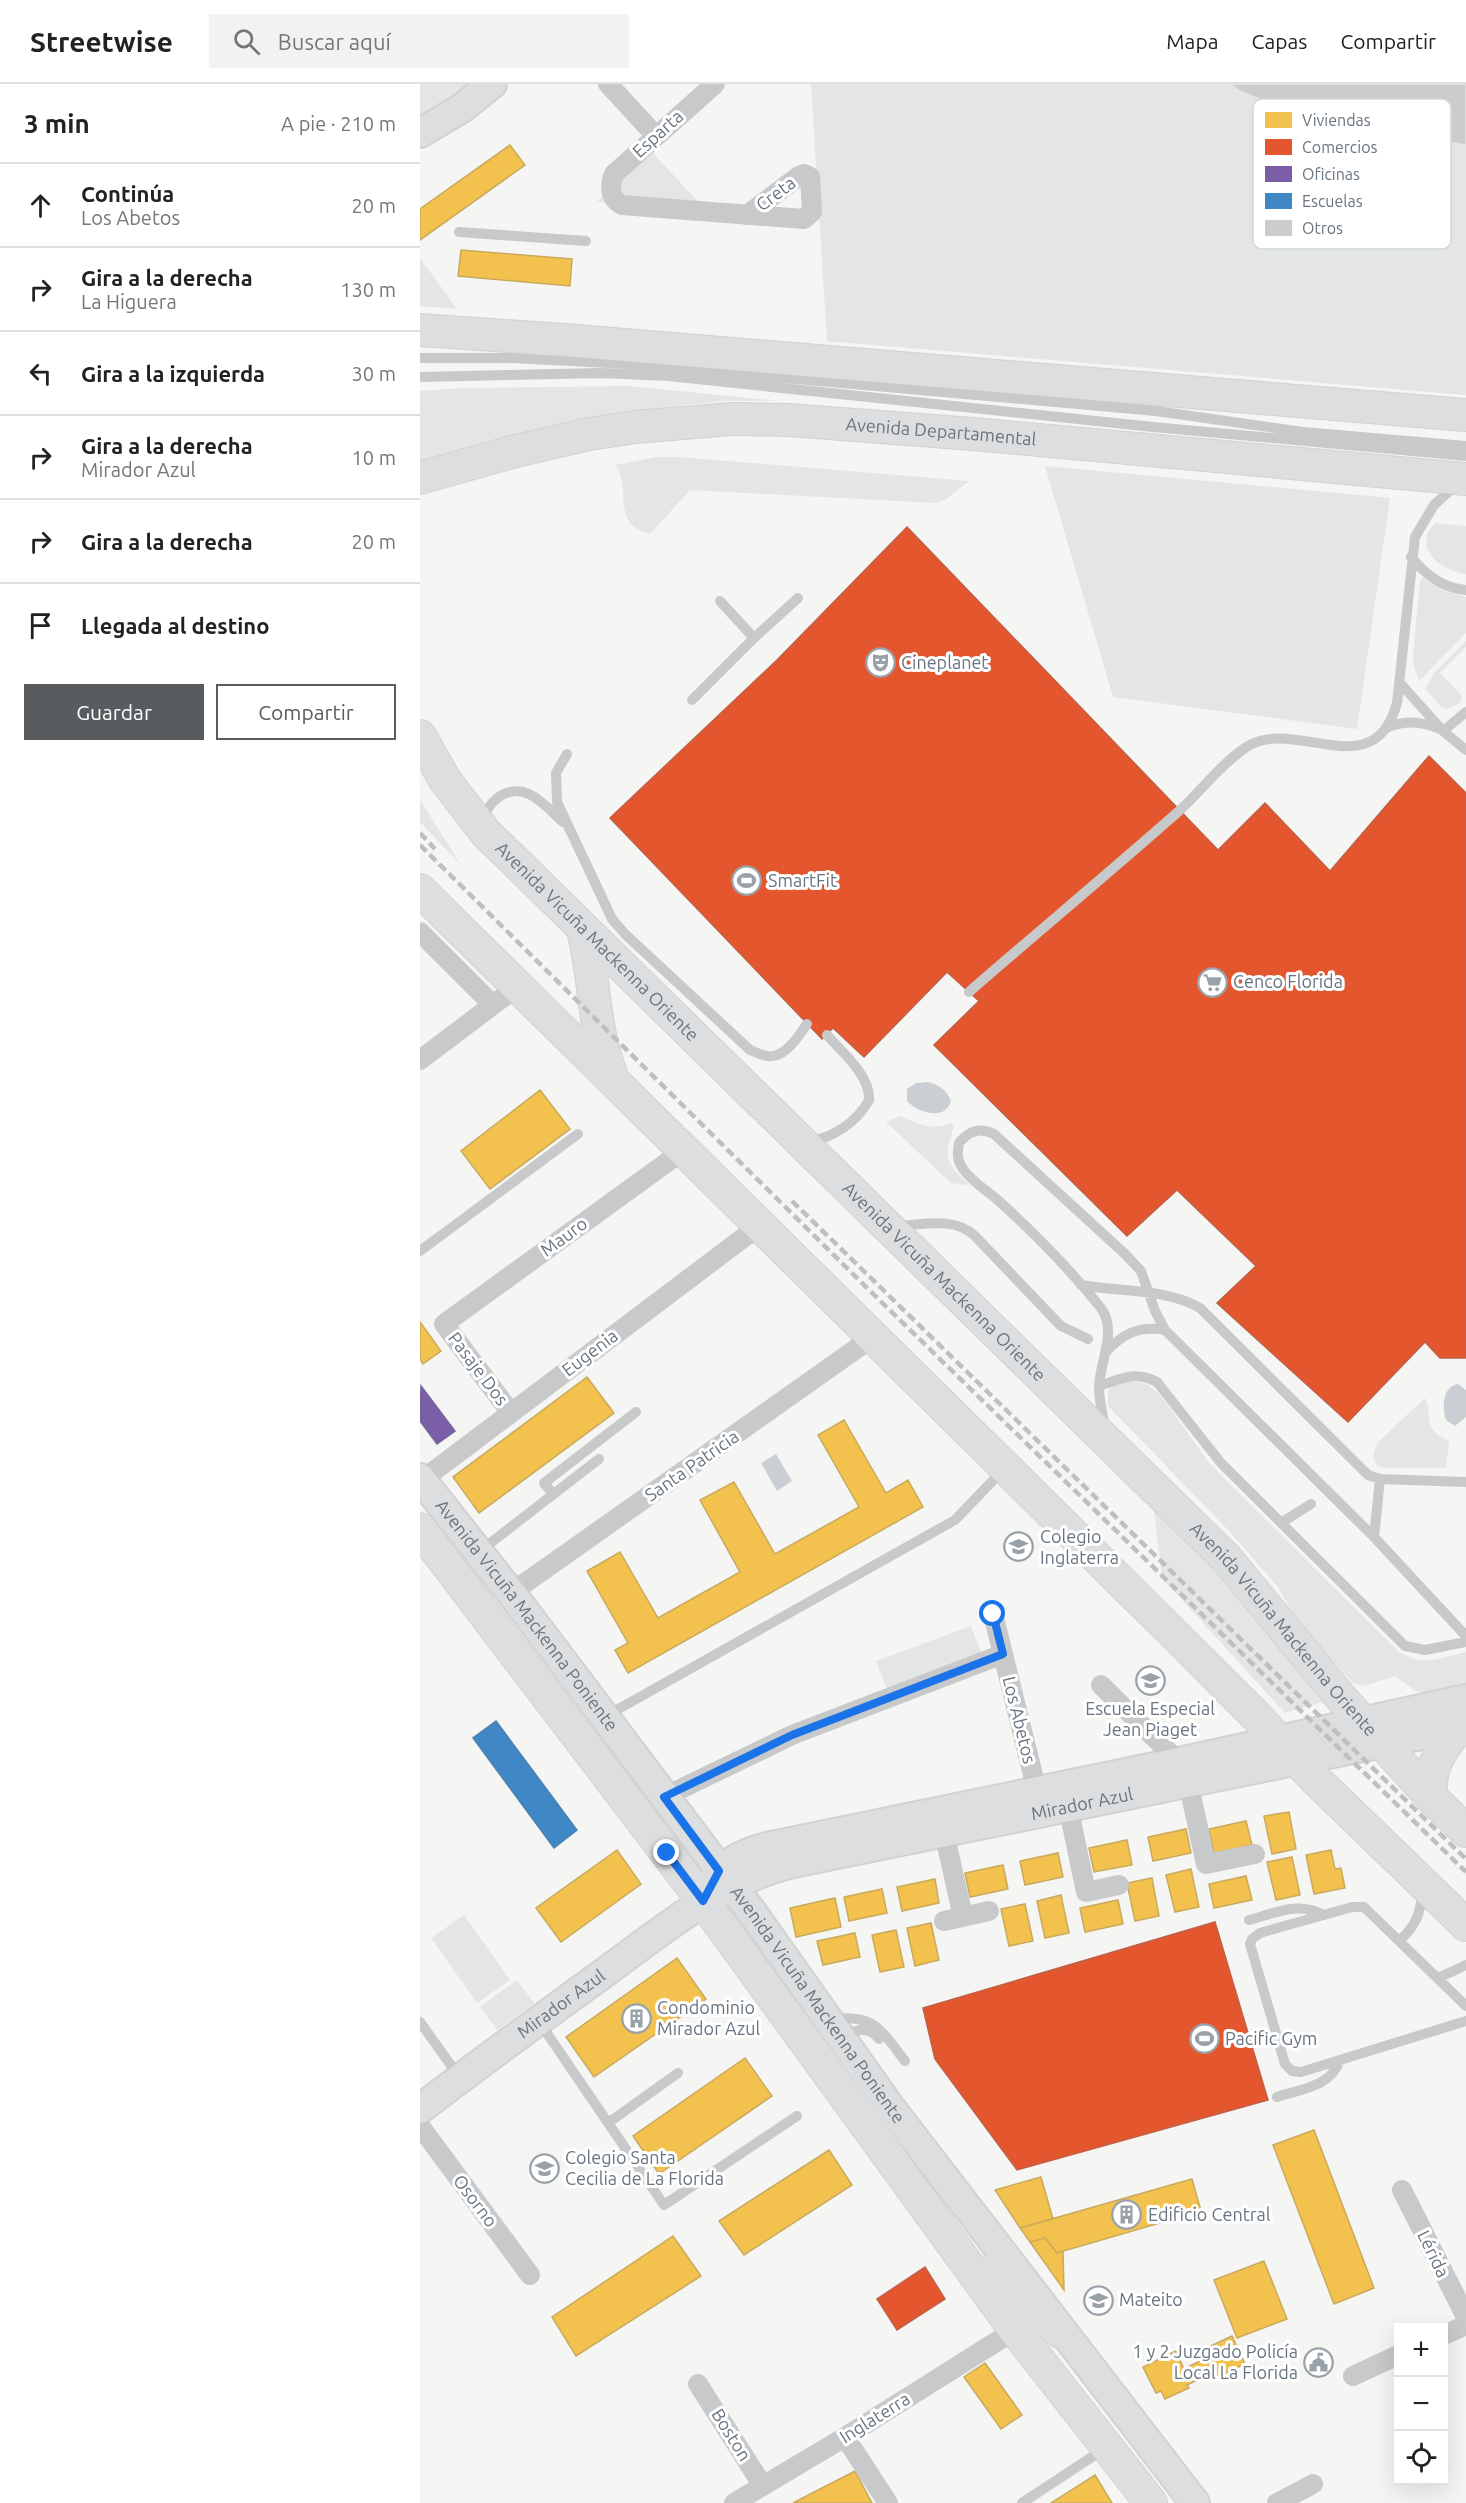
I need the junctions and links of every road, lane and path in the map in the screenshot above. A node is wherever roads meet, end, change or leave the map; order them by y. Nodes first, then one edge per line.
1 (492, 84) edge
2 (608, 84) edge
3 (714, 84) edge
4 (420, 134) edge
5 (656, 136) junction
6 (611, 190) joint
7 (747, 215) dead end
8 (459, 232) dead end
9 (586, 241) dead end
10 (420, 330) edge
11 (420, 358) edge
12 (420, 377) edge
13 (1466, 415) edge
14 (1229, 434) junction
15 (1466, 446) edge
16 (1463, 466) edge
17 (1411, 474) junction
18 (420, 478) edge
19 (1411, 557) junction
20 (1466, 590) edge
21 (798, 598) dead end
22 (720, 601) dead end
23 (754, 638) junction
24 (1400, 683) junction
25 (692, 700) dead end
26 (1466, 712) edge
27 (1386, 728) junction
28 (1443, 731) junction
29 (420, 736) edge
30 (1466, 750) edge
31 (567, 754) dead end
32 (566, 824) junction
33 (485, 832) junction
34 (420, 890) edge
35 (583, 930) junction
36 (420, 932) edge
37 (518, 986) junction
38 (969, 992) dead end
39 (493, 1005) junction
40 (807, 1024) dead end
41 (827, 1035) dead end
42 (420, 1060) edge
43 (613, 1080) junction
44 (579, 1134) dead end
45 (800, 1141) junction
46 (684, 1150) junction
47 (759, 1226) junction
48 (889, 1226) junction
49 (420, 1251) edge
50 (1081, 1285) junction
51 (1149, 1294) junction
52 (444, 1324) joint
53 (1165, 1330) junction
54 (873, 1337) junction
55 (1088, 1339) dead end
56 (1105, 1354) junction
57 (1099, 1386) junction
58 (636, 1412) dead end
59 (511, 1413) junction
60 (1108, 1444) junction
61 (598, 1459) dead end
62 (1006, 1468) junction
63 (421, 1479) edge
64 (1380, 1479) junction
65 (1466, 1482) edge
66 (553, 1494) junction
67 (1311, 1504) dead end
68 (1281, 1524) junction
69 (421, 1530) edge
70 (1374, 1537) junction
71 (478, 1552) junction
72 (511, 1593) junction
73 (993, 1614) dead end
74 (1466, 1636) edge
75 (1466, 1642) edge
76 (1003, 1654) junction
77 (1101, 1685) dead end
78 (604, 1717) junction
79 (1464, 1718) edge
80 (1372, 1732) junction
81 (1288, 1750) junction
82 (1184, 1772) junction
83 (1037, 1791) junction
84 (664, 1797) junction
85 (1431, 1797) junction
86 (1068, 1806) junction
87 (1466, 1831) edge
88 (944, 1832) junction
89 (1255, 1854) dead end
90 (725, 1878) junction
91 (1424, 1885) junction
92 (1119, 1886) dead end
93 (703, 1901) junction
94 (989, 1911) dead end
95 (1324, 1915) junction
96 (1249, 1920) dead end
97 (1466, 1925) edge
98 (1400, 1940) junction
99 (1466, 1965) edge
100 (1438, 1978) junction
101 (1466, 2006) edge
102 (538, 2020) junction
103 (1466, 2021) edge
104 (420, 2022) edge
105 (833, 2029) junction
106 (1340, 2060) junction
107 (678, 2073) dead end
108 (461, 2078) junction
109 (1276, 2097) dead end
110 (420, 2109) edge
111 (797, 2116) dead end
112 (608, 2123) junction
113 (420, 2126) edge
114 (1402, 2190) dead end
115 (924, 2206) junction
116 (530, 2275) dead end
117 (1466, 2317) edge
118 (1466, 2325) edge
119 (1015, 2330) junction
120 (1062, 2332) junction
121 (1448, 2333) edge
122 (1394, 2357) edge
123 (1353, 2376) dead end
124 (698, 2384) dead end
125 (845, 2437) junction
126 (1107, 2447) junction
127 (1313, 2484) dead end
128 (763, 2486) junction
129 (734, 2503) edge
130 (888, 2503) edge
131 (1022, 2503) edge
132 (1151, 2503) edge
133 (1195, 2503) edge
134 (1277, 2503) edge

1 - 4 main road
2 - 5 street
3 - 5 street, Esparta
5 - 6 street, Esparta
6 - 7 street, Creta
8 - 9 lane
10 - 13 main road
11 - 15 lane
12 - 14 lane
14 - 16 lane
14 - 17 lane
16 - 17 main road, Avenida Departamental
16 - 19 lane
17 - 18 main road, Avenida Departamental
19 - 20 lane
19 - 24 lane
21 - 23 lane
22 - 23 lane
23 - 25 lane
24 - 27 lane
24 - 28 lane
26 - 28 lane
27 - 28 lane
27 - 38 lane
28 - 30 lane
29 - 33 main road, Avenida Vicuña Mackenna Oriente
31 - 32 lane
32 - 33 lane
32 - 40 lane
33 - 35 main road, Avenida Vicuña Mackenna Oriente
34 - 37 main road
35 - 43 main road
35 - 45 main road, Avenida Vicuña Mackenna Oriente
36 - 39 street
37 - 39 street
37 - 43 main road
39 - 42 street
41 - 45 lane
43 - 46 main road
44 - 49 lane
45 - 48 main road, Avenida Vicuña Mackenna Oriente
46 - 47 main road
46 - 52 street, Mauro
47 - 54 main road
47 - 59 street, Eugenia
48 - 55 lane
48 - 60 main road, Avenida Vicuña Mackenna Oriente
50 - 51 lane
50 - 51 lane
50 - 56 lane
51 - 53 lane
51 - 64 lane
52 - 59 street, Pasaje Dos
53 - 56 lane
53 - 70 lane
54 - 62 main road
54 - 72 street, Santa Patricia
56 - 57 lane
57 - 60 lane
57 - 68 lane
58 - 66 lane
59 - 63 street, Eugenia
60 - 80 main road, Avenida Vicuña Mackenna Oriente
61 - 66 lane
62 - 78 lane
62 - 81 main road
63 - 71 main road, Avenida Vicuña Mackenna Poniente
64 - 65 lane
64 - 70 lane
66 - 71 lane
67 - 68 lane
68 - 75 lane
69 - 93 main road, Avenida Vicuña Mackenna Poniente
70 - 74 lane
71 - 72 main road, Avenida Vicuña Mackenna Poniente
72 - 78 main road, Avenida Vicuña Mackenna Poniente
73 - 76 street, Los Abetos
76 - 83 street, Los Abetos
76 - 84 street
77 - 82 street
78 - 84 main road, Avenida Vicuña Mackenna Poniente
79 - 80 main road, Mirador Azul
79 - 85 main road
80 - 81 main road, Mirador Azul
80 - 85 main road, Avenida Vicuña Mackenna Oriente
81 - 82 main road, Mirador Azul
81 - 91 main road
82 - 83 main road, Mirador Azul
82 - 86 main road, Mirador Azul
82 - 89 street
83 - 90 main road, Mirador Azul
84 - 90 main road, Avenida Vicuña Mackenna Poniente
85 - 87 main road, Avenida Vicuña Mackenna Oriente
86 - 88 main road, Mirador Azul
86 - 92 street
88 - 90 main road, Mirador Azul
88 - 94 street
90 - 93 main road, Mirador Azul
90 - 105 main road, Avenida Vicuña Mackenna Poniente
91 - 97 main road
91 - 98 lane
93 - 102 main road, Mirador Azul
93 - 115 main road, Avenida Vicuña Mackenna Poniente
95 - 96 lane
95 - 98 lane
95 - 106 lane
98 - 100 lane
99 - 100 lane
100 - 101 lane
102 - 108 main road, Mirador Azul
102 - 112 lane
103 - 106 lane
104 - 108 lane
105 - 105 lane
105 - 120 main road, Avenida Vicuña Mackenna Poniente
106 - 109 lane
107 - 112 lane
108 - 110 main road, Mirador Azul
111 - 112 lane
113 - 116 street, Osorno
114 - 117 street, Lérida
115 - 119 main road, Avenida Vicuña Mackenna Poniente
115 - 120 main road
118 - 121 street
119 - 125 street, Inglaterra
119 - 126 main road, Avenida Vicuña Mackenna Poniente
120 - 133 main road, Avenida Vicuña Mackenna Poniente
122 - 123 street
124 - 128 street, Boston
125 - 128 street, Inglaterra
125 - 130 street
126 - 131 lane
126 - 132 main road, Avenida Vicuña Mackenna Poniente
127 - 134 street
128 - 129 street, Inglaterra

